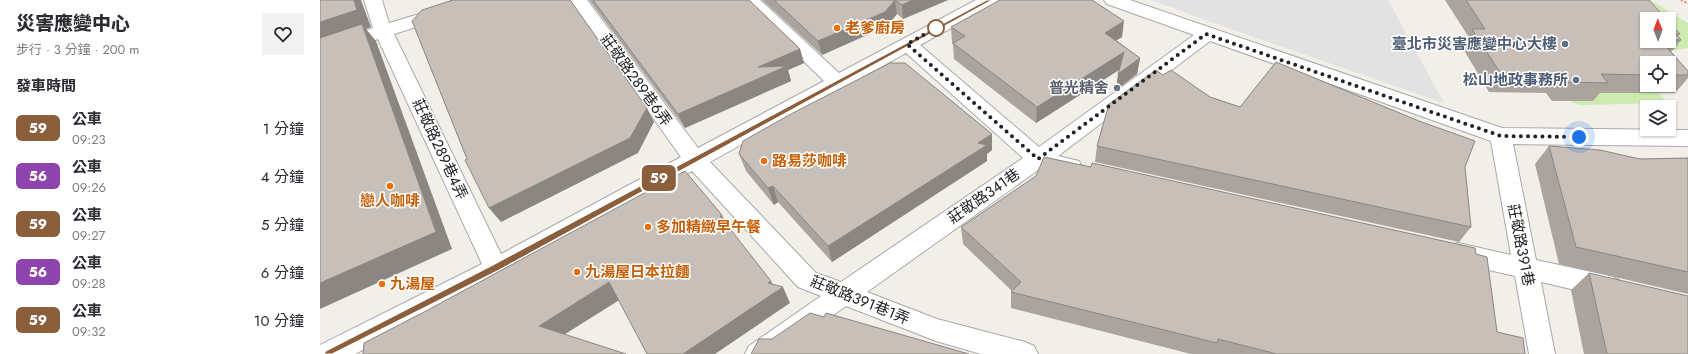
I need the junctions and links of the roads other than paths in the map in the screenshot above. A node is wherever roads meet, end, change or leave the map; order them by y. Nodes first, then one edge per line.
1 (373, 0) edge
2 (485, 0) edge
3 (578, 0) edge
4 (750, 0) edge
5 (989, 0) edge
6 (1113, 0) edge
7 (383, 31) junction
8 (1206, 34) junction
9 (907, 44) junction
10 (320, 53) edge
11 (837, 82) junction
12 (1501, 136) junction
13 (1688, 138) edge
14 (694, 159) junction
15 (1038, 159) junction
16 (1092, 171) edge
17 (1440, 249) edge
18 (496, 268) junction
19 (1526, 268) junction
20 (1634, 292) edge
21 (843, 294) junction
22 (329, 354) edge
23 (758, 354) edge
24 (1025, 354) edge
25 (1542, 354) edge

1 - 7 street, 莊敬路289巷4弄
2 - 7 street
3 - 14 street, 莊敬路289巷6弄
4 - 11 street
5 - 9 street
6 - 8 street
7 - 10 street
7 - 18 street, 莊敬路289巷4弄
8 - 12 street
8 - 15 street, 莊敬路341巷
9 - 11 street
9 - 15 street
11 - 14 street
12 - 13 street
12 - 19 street, 莊敬路391巷
14 - 18 street
14 - 21 street, 莊敬路391巷1弄
15 - 16 street
15 - 21 street, 莊敬路341巷
17 - 19 street
18 - 22 street
19 - 20 street
19 - 25 street, 莊敬路391巷
21 - 23 street, 莊敬路341巷
21 - 24 street, 莊敬路391巷1弄

